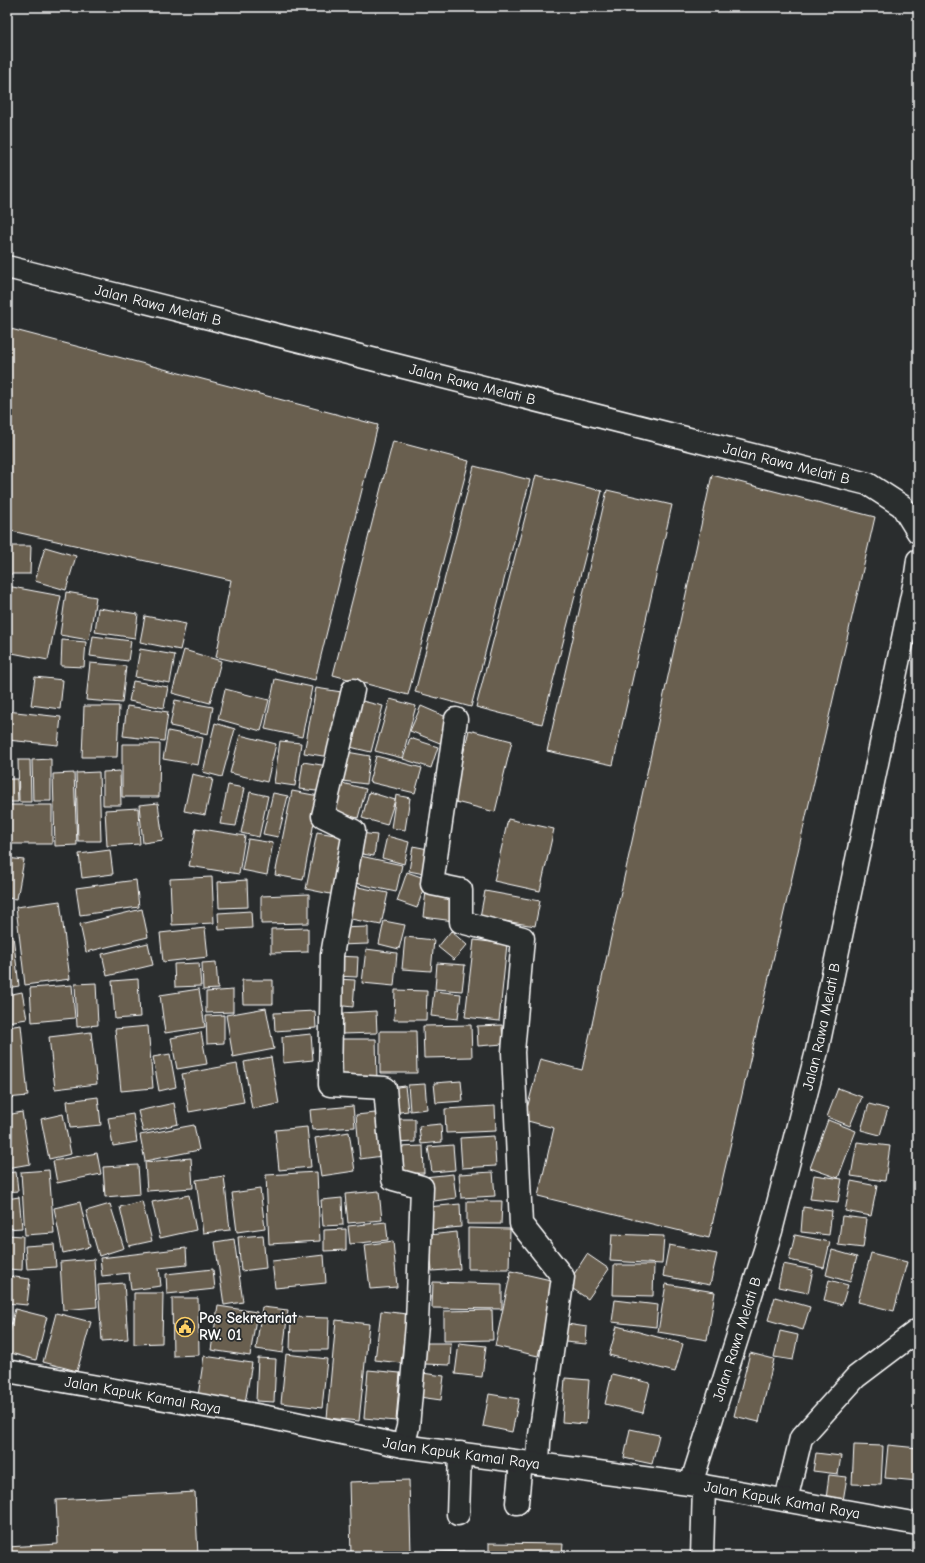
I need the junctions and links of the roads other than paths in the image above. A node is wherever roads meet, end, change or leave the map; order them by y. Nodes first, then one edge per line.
1 (7, 267) edge
2 (918, 532) edge
3 (918, 560) edge
4 (353, 690) dead end
5 (456, 719) dead end
6 (918, 1330) edge
7 (7, 1371) edge
8 (403, 1446) junction
9 (460, 1453) junction
10 (529, 1463) junction
11 (697, 1485) junction
12 (786, 1500) junction
13 (517, 1503) dead end
14 (458, 1514) dead end
15 (918, 1524) edge
16 (702, 1556) edge

1 - 2 street, Jalan Rawa Melati B
3 - 11 street, Jalan Rawa Melati B
4 - 8 street
5 - 10 street
6 - 12 street
7 - 8 street, Jalan Kapuk Kamal Raya
8 - 9 street, Jalan Kapuk Kamal Raya
9 - 10 street, Jalan Kapuk Kamal Raya
9 - 14 street
10 - 11 street, Jalan Kapuk Kamal Raya
10 - 13 street
11 - 12 street, Jalan Kapuk Kamal Raya
11 - 16 street, Jalan Rawa Melati B
12 - 15 street, Jalan Kapuk Kamal Raya

